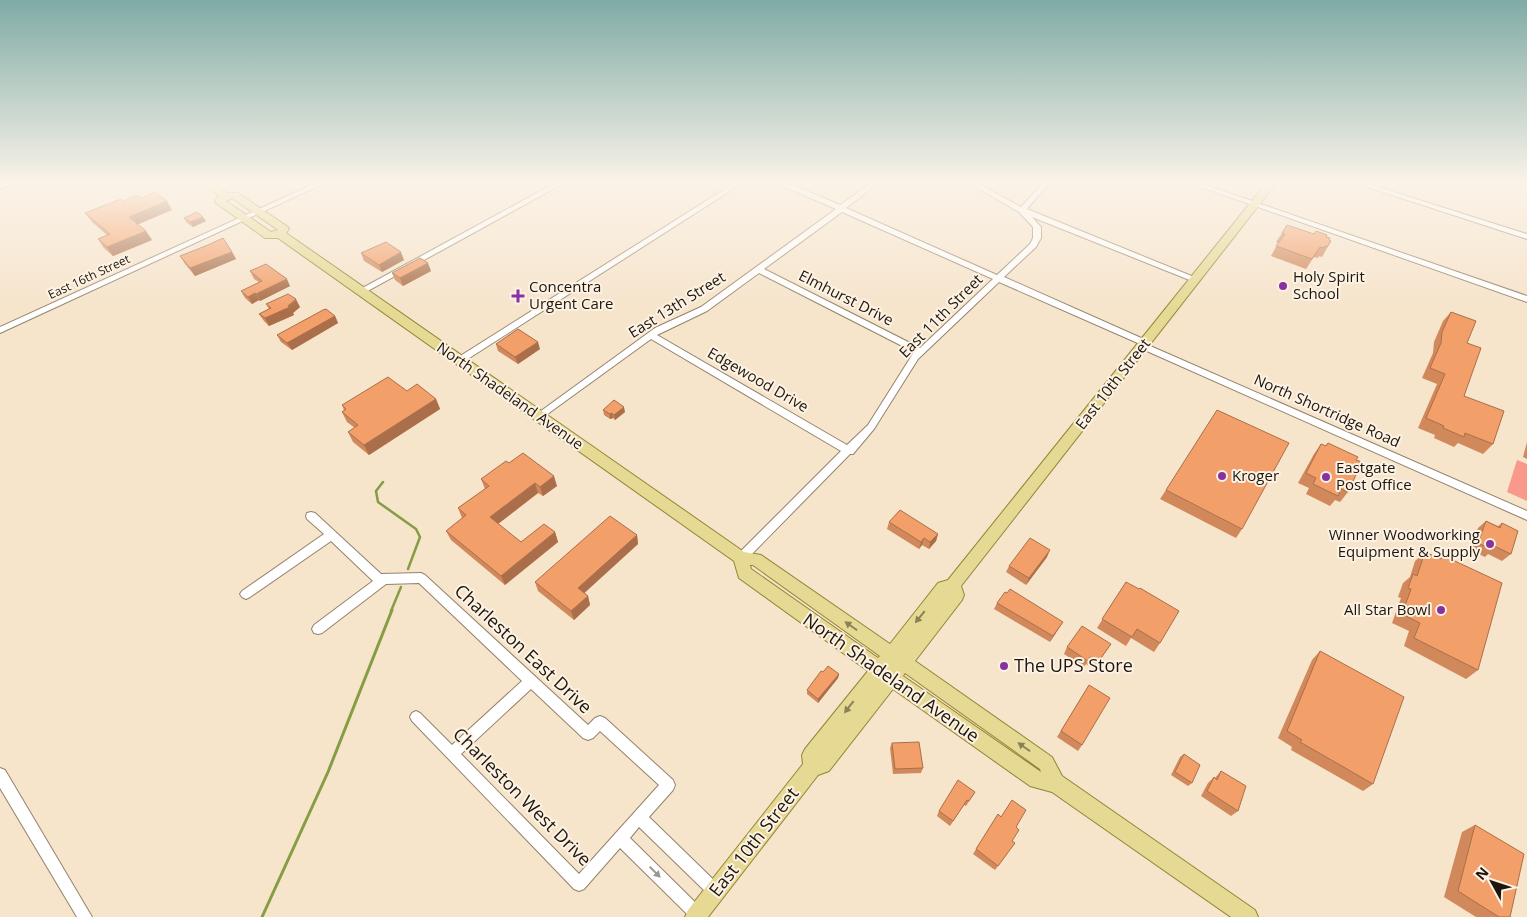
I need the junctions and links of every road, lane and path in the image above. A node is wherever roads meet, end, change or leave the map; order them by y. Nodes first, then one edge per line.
1 (229, 225) edge
2 (253, 225) edge
3 (278, 225) edge
4 (483, 225) edge
5 (673, 225) edge
6 (818, 225) edge
7 (879, 225) edge
8 (1036, 225) edge
9 (1059, 225) edge
10 (1238, 225) edge
11 (1315, 225) edge
12 (1489, 225) edge
13 (280, 234) junction
14 (1527, 237) edge
15 (758, 269) junction
16 (998, 278) junction
17 (1195, 279) junction
18 (361, 291) junction
19 (1527, 298) edge
20 (0, 330) edge
21 (651, 335) junction
22 (1144, 345) junction
23 (921, 352) junction
24 (460, 360) junction
25 (539, 416) junction
26 (849, 451) junction
27 (311, 516) dead end
28 (1527, 516) edge
29 (331, 535) junction
30 (740, 558) junction
31 (384, 579) junction
32 (246, 594) dead end
33 (318, 629) dead end
34 (897, 658) junction
35 (885, 674) junction
36 (531, 681) junction
37 (416, 717) dead end
38 (452, 754) junction
39 (0, 775) edge
40 (1055, 783) junction
41 (639, 817) junction
42 (620, 838) junction
43 (715, 891) junction
44 (696, 916) edge
45 (85, 917) edge
46 (1248, 917) edge

1 - 20 street, East 16th Street
2 - 13 main road, North Shadeland Avenue
3 - 13 main road, North Shadeland Avenue
4 - 18 street
5 - 24 street
6 - 15 street, East 13th Street
7 - 16 street, North Shortridge Road
8 - 16 street, East 11th Street
9 - 17 street
10 - 17 main road, East 10th Street
11 - 19 street
12 - 14 street
13 - 18 main road, North Shadeland Avenue
15 - 21 street, East 13th Street
15 - 23 street, Elmhurst Drive
16 - 22 street, North Shortridge Road
16 - 23 street, East 11th Street
17 - 22 main road, East 10th Street
18 - 24 main road, North Shadeland Avenue
21 - 25 street, East 13th Street
21 - 26 street, Edgewood Drive
22 - 28 street, North Shortridge Road
22 - 34 main road, East 10th Street
23 - 26 street, East 11th Street
24 - 25 main road, North Shadeland Avenue
25 - 30 main road, North Shadeland Avenue
26 - 30 street, East 11th Street
27 - 29 street
29 - 31 street
29 - 32 street
34 -> 30 main road, North Shadeland Avenue
30 - 35 main road, North Shadeland Avenue
31 - 33 street
31 - 36 street, Charleston East Drive
34 - 35 main road, East 10th Street
40 -> 34 main road, North Shadeland Avenue
35 - 40 main road, North Shadeland Avenue
35 - 43 main road, East 10th Street
36 - 38 street
36 - 41 street, Charleston East Drive
37 - 38 street, Charleston West Drive
38 - 42 street, Charleston West Drive
39 - 45 street
40 - 46 main road, North Shadeland Avenue
41 - 42 street, Charleston West Drive
41 - 43 street
42 -> 44 street
43 - 44 main road, East 10th Street

